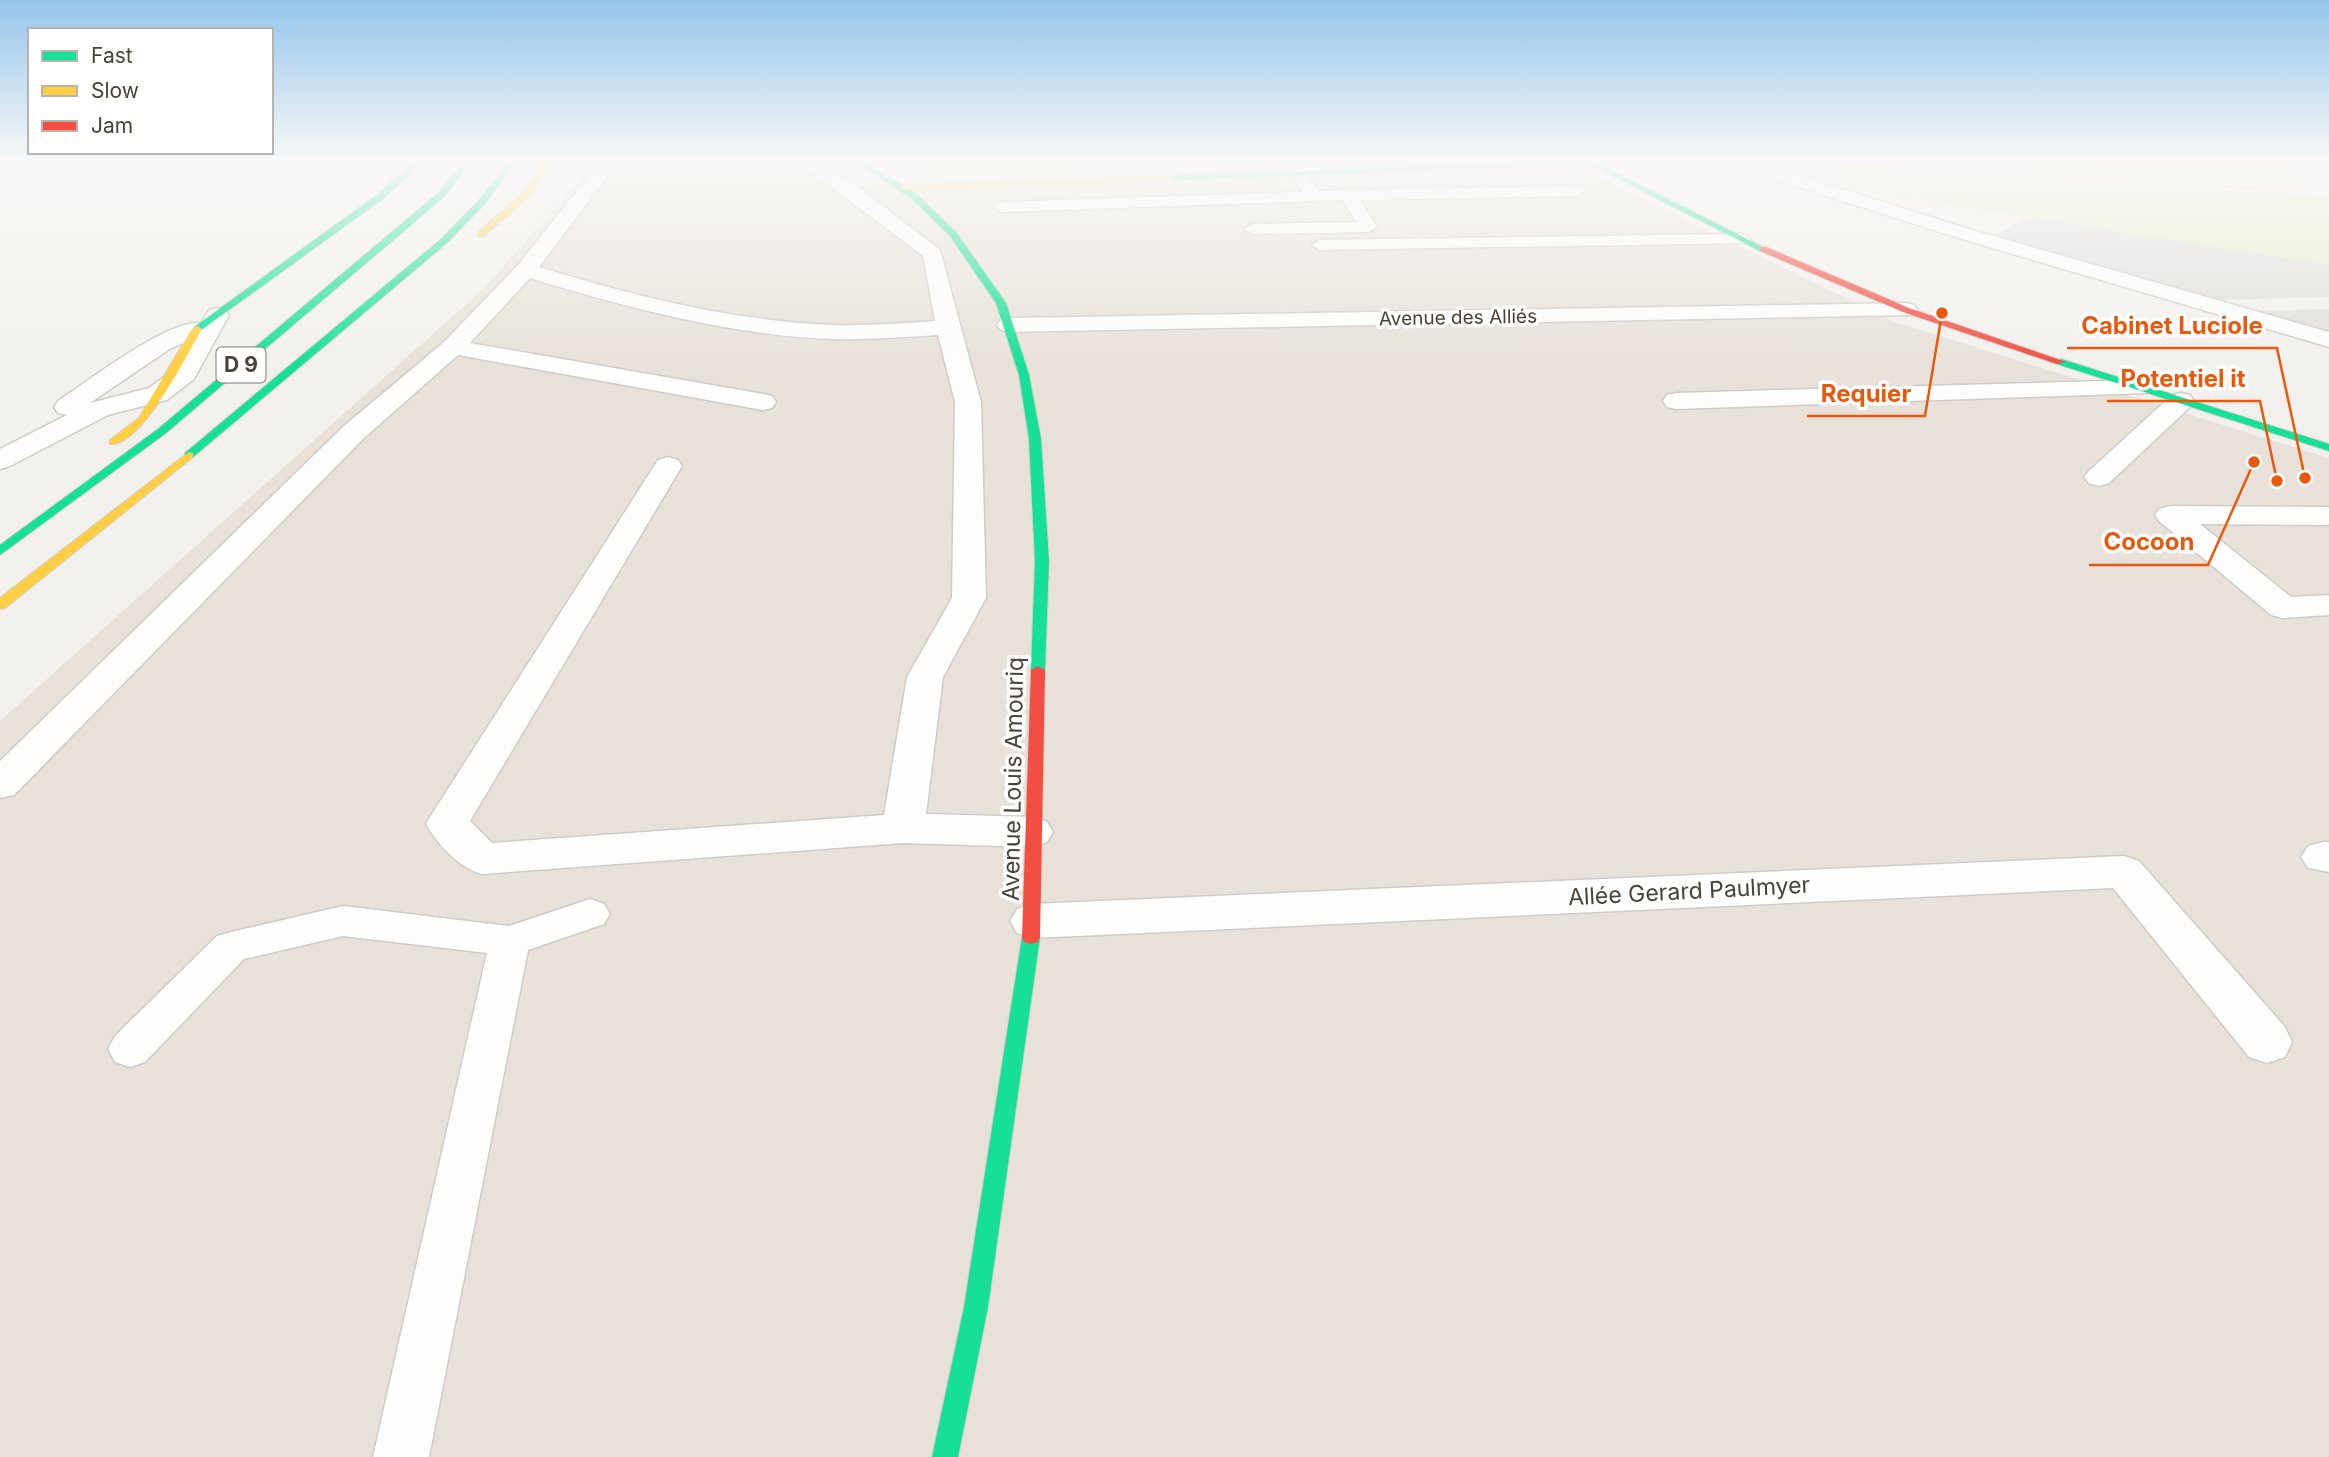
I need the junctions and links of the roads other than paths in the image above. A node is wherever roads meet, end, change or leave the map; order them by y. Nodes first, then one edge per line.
1 (334, 230) edge
2 (400, 230) edge
3 (453, 230) edge
4 (486, 230) edge
5 (557, 230) edge
6 (902, 230) edge
7 (949, 230) edge
8 (1723, 230) edge
9 (1953, 230) edge
10 (1741, 239) junction
11 (473, 241) dead end
12 (1320, 245) dead end
13 (526, 270) junction
14 (1906, 310) junction
15 (375, 320) dead end
16 (207, 322) junction
17 (1009, 325) junction
18 (948, 327) junction
19 (2329, 340) edge
20 (453, 347) junction
21 (2137, 388) junction
22 (158, 394) junction
23 (267, 394) junction
24 (1676, 401) dead end
25 (2181, 401) junction
26 (763, 402) dead end
27 (2329, 448) edge
28 (97, 454) dead end
29 (0, 458) edge
30 (668, 466) dead end
31 (2099, 477) dead end
32 (2329, 516) edge
33 (0, 551) edge
34 (0, 605) edge
35 (2329, 605) edge
36 (0, 785) edge
37 (902, 828) junction
38 (1032, 832) junction
39 (590, 914) dead end
40 (1033, 921) junction
41 (510, 941) junction
42 (2267, 1042) dead end
43 (130, 1049) dead end
44 (401, 1457) edge
45 (945, 1457) edge

1 - 16 main road
2 - 33 main road, D 9
3 - 23 main road, D 9
4 - 11 main road
5 - 13 street
6 - 18 street
7 - 17 main road, Avenue Louis Amouriq
8 - 10 main road
9 - 19 street
10 - 12 lane
10 - 14 main road
13 - 18 street
13 - 20 street
14 - 17 street, Avenue des Alliés
14 - 21 main road
15 - 23 main road, D 9
16 - 22 street
16 - 29 street
17 - 38 main road, Avenue Louis Amouriq
18 - 37 street
20 - 26 street
20 - 36 street
21 - 24 street
21 - 25 main road
22 - 28 main road
22 - 29 street
23 - 34 main road, D 9
25 - 27 main road
25 - 31 street
30 - 37 street
32 - 35 street
37 - 38 street
38 - 40 main road, Avenue Louis Amouriq
39 - 41 lane
40 - 42 street, Allée Gerard Paulmyer
40 - 45 main road, Avenue Louis Amouriq
41 - 43 lane
41 - 44 lane

